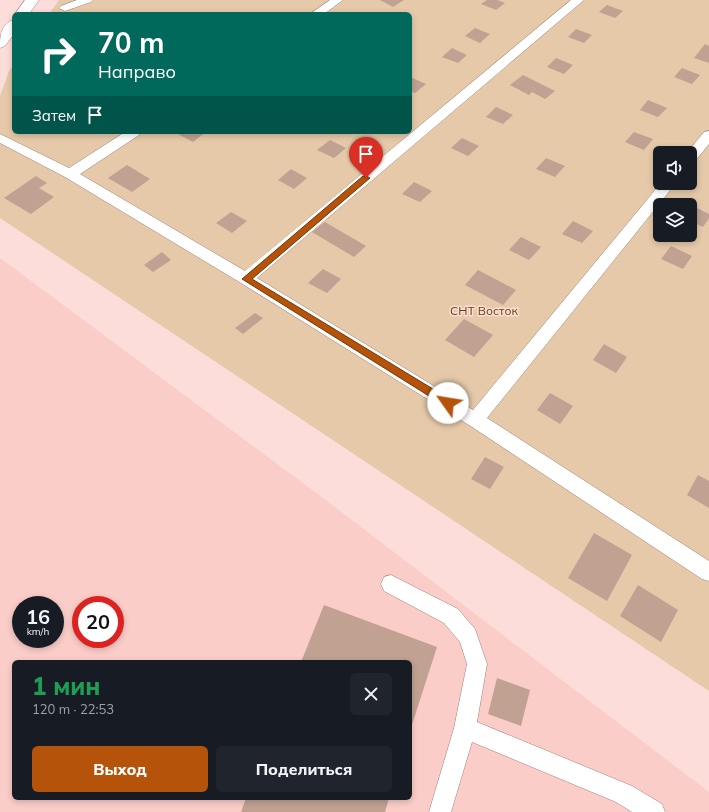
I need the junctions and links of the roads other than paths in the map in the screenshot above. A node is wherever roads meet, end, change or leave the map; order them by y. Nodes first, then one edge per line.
1 (32, 0) edge
2 (87, 0) edge
3 (337, 0) edge
4 (578, 0) edge
5 (65, 8) dead end
6 (23, 12) edge
7 (319, 12) edge
8 (12, 27) edge
9 (0, 43) edge
10 (131, 134) edge
11 (709, 135) edge
12 (0, 138) edge
13 (697, 150) edge
14 (70, 174) junction
15 (663, 190) edge
16 (246, 279) junction
17 (475, 420) junction
18 (709, 572) edge
19 (391, 584) dead end
20 (465, 728) junction
21 (440, 812) edge
22 (654, 812) edge

1 - 6 main road
2 - 5 lane
3 - 7 lane
4 - 16 lane
8 - 9 main road
10 - 14 lane
11 - 13 lane
12 - 14 lane
14 - 16 lane
15 - 17 lane
16 - 17 lane
17 - 18 lane
19 - 20 lane
20 - 21 lane
20 - 22 lane

